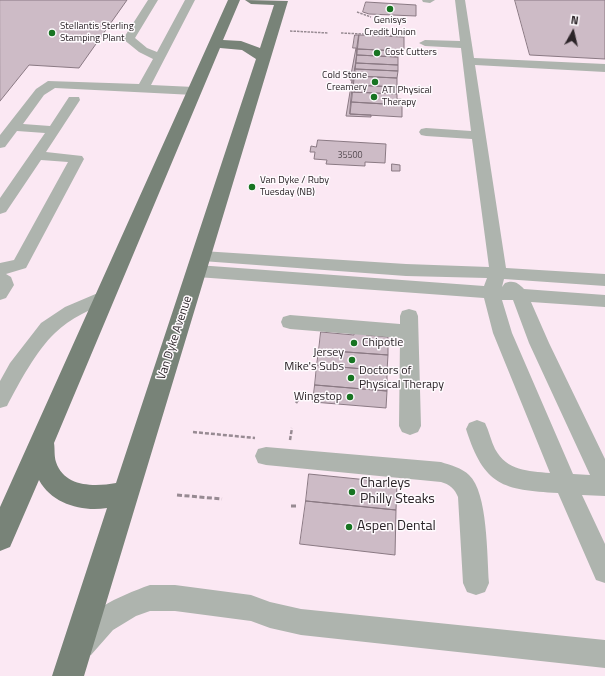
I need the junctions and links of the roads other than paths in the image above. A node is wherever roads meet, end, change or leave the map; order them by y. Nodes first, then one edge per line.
1 (153, 0) edge
2 (190, 0) edge
3 (234, 0) edge
4 (251, 0) edge
5 (427, 0) edge
6 (430, 0) edge
7 (460, 0) edge
8 (282, 1) edge
9 (425, 43) dead end
10 (215, 44) junction
11 (467, 45) junction
12 (159, 57) junction
13 (263, 58) junction
14 (468, 61) junction
15 (605, 68) edge
16 (143, 88) junction
17 (194, 91) junction
18 (74, 100) dead end
19 (13, 127) junction
20 (54, 130) junction
21 (426, 132) dead end
22 (478, 135) junction
23 (0, 144) edge
24 (37, 155) junction
25 (0, 209) edge
26 (199, 263) junction
27 (0, 270) edge
28 (0, 278) edge
29 (605, 280) edge
30 (495, 282) junction
31 (0, 294) edge
32 (519, 294) junction
33 (105, 296) junction
34 (605, 301) edge
35 (290, 322) dead end
36 (0, 400) edge
37 (410, 426) dead end
38 (477, 429) dead end
39 (42, 444) junction
40 (261, 447) road end
41 (567, 484) junction
42 (605, 484) edge
43 (127, 492) junction
44 (0, 538) edge
45 (605, 570) edge
46 (476, 583) dead end
47 (77, 649) junction
48 (605, 654) edge
49 (68, 676) edge

1 - 12 lane
2 - 12 lane
3 - 10 main road
4 - 8 main road
5 - 6 lane
7 - 11 lane
8 - 13 main road, Van Dyke Avenue
9 - 11 lane
10 - 13 main road
10 - 17 main road
11 - 14 lane
12 - 16 lane
13 - 26 main road, Van Dyke Avenue
14 - 15 lane
14 - 22 lane
16 - 17 lane
16 - 19 lane
17 - 33 main road
18 - 20 lane
19 - 20 lane
19 - 23 lane
20 - 24 lane
21 - 22 lane
22 - 30 lane
24 - 25 lane
24 - 27 lane
26 - 30 lane
26 - 43 main road, Van Dyke Avenue
28 - 31 lane
29 - 30 lane
30 - 32 lane
30 - 41 lane
32 - 34 lane
32 - 42 lane
33 - 36 lane
33 - 39 main road
35 - 37 lane
38 - 41 lane
39 - 43 main road
39 - 44 main road
40 - 46 lane
41 - 42 lane
41 - 45 lane
43 - 47 main road, Van Dyke Avenue
47 - 48 lane
47 - 49 main road, Van Dyke Avenue

